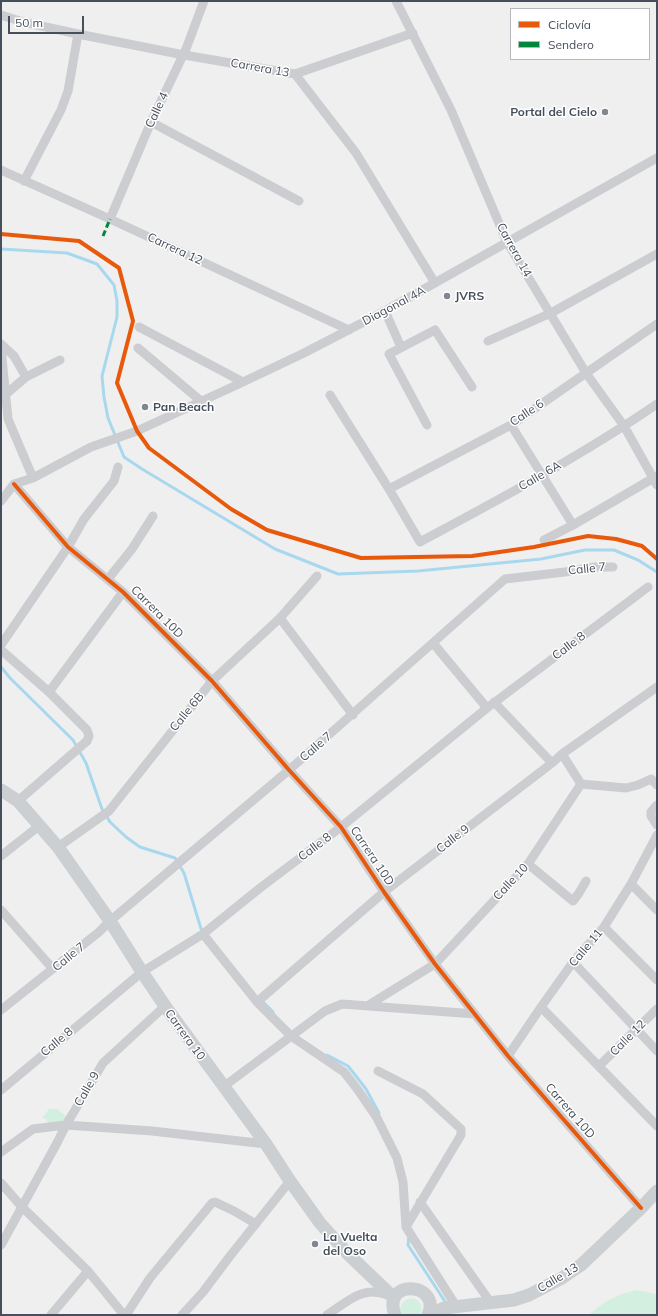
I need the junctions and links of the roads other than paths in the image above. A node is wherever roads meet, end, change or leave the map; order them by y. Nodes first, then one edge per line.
1 (204, 1) edge
2 (396, 1) edge
3 (1, 15) edge
4 (413, 33) junction
5 (78, 34) junction
6 (184, 55) junction
7 (295, 74) junction
8 (151, 122) junction
9 (657, 158) edge
10 (1, 170) edge
11 (24, 181) junction
12 (299, 201) dead end
13 (110, 219) junction
14 (507, 242) junction
15 (657, 254) edge
16 (435, 283) junction
17 (384, 311) junction
18 (551, 313) junction
19 (657, 324) edge
20 (139, 327) dead end
21 (349, 330) junction
22 (488, 341) dead end
23 (1, 344) edge
24 (1, 348) edge
25 (138, 348) dead end
26 (401, 348) junction
27 (60, 360) dead end
28 (586, 373) junction
29 (26, 377) junction
30 (243, 382) junction
31 (472, 387) dead end
32 (6, 394) junction
33 (330, 395) dead end
34 (201, 401) junction
35 (657, 404) edge
36 (426, 425) dead end
37 (511, 425) junction
38 (624, 426) junction
39 (118, 467) dead end
40 (542, 476) junction
41 (33, 478) junction
42 (656, 480) edge
43 (14, 484) junction
44 (389, 489) junction
45 (1, 500) edge
46 (153, 516) dead end
47 (573, 525) junction
48 (544, 540) dead end
49 (68, 547) junction
50 (613, 567) dead end
51 (317, 576) dead end
52 (108, 579) junction
53 (648, 587) dead end
54 (123, 592) junction
55 (280, 618) junction
56 (433, 643) junction
57 (1, 645) edge
58 (1, 650) edge
59 (212, 681) junction
60 (657, 687) edge
61 (49, 692) junction
62 (491, 705) junction
63 (353, 715) junction
64 (562, 754) junction
65 (552, 763) junction
66 (289, 770) junction
67 (654, 782) edge
68 (581, 784) junction
69 (1, 790) edge
70 (18, 801) junction
71 (657, 805) edge
72 (657, 825) edge
73 (39, 826) junction
74 (341, 827) junction
75 (657, 835) edge
76 (58, 848) junction
77 (1, 856) edge
78 (528, 864) junction
79 (586, 881) dead end
80 (631, 884) junction
81 (384, 892) junction
82 (1, 910) edge
83 (657, 910) edge
84 (110, 921) junction
85 (604, 926) junction
86 (203, 934) junction
87 (573, 962) junction
88 (435, 964) junction
89 (53, 969) junction
90 (142, 972) junction
91 (657, 980) edge
92 (258, 1002) junction
93 (3, 1004) edge
94 (164, 1006) junction
95 (367, 1006) junction
96 (541, 1007) junction
97 (657, 1009) edge
98 (475, 1014) junction
99 (636, 1029) junction
100 (291, 1036) junction
101 (657, 1051) edge
102 (508, 1056) junction
103 (599, 1066) junction
104 (378, 1071) dead end
105 (224, 1087) junction
106 (1, 1090) edge
107 (66, 1125) junction
108 (657, 1126) edge
109 (266, 1144) junction
110 (1, 1152) edge
111 (290, 1181) junction
112 (1, 1183) edge
113 (657, 1191) edge
114 (420, 1202) junction
115 (22, 1207) junction
116 (641, 1208) junction
117 (256, 1224) junction
118 (406, 1227) junction
119 (1, 1245) edge
120 (88, 1271) junction
121 (373, 1279) junction
122 (410, 1288) junction
123 (425, 1294) junction
124 (394, 1298) junction
125 (492, 1303) junction
126 (456, 1306) junction
127 (51, 1315) edge
128 (125, 1315) edge
129 (182, 1315) edge
130 (327, 1315) edge
131 (394, 1315) edge
132 (428, 1315) edge

1 - 6 street, Calle 4
2 - 4 street, Carrera 14
3 - 5 street, Carrera 13
4 - 7 street
4 - 14 street, Carrera 14
5 - 6 street, Carrera 13
5 - 11 street
6 - 7 street, Carrera 13
6 - 8 street, Calle 4
7 - 16 street, Carrera 13
8 - 12 street
8 - 13 street, Calle 4
9 - 14 street, Diagonal 4A
10 - 11 street, Carrera 12
11 - 13 street, Carrera 12
13 - 21 street, Carrera 12
14 - 16 street, Diagonal 4A
14 - 18 street, Carrera 14
15 - 18 street
16 - 17 street, Diagonal 4A
17 - 21 street, Diagonal 4A
17 - 26 street
18 - 22 street
18 - 28 street, Carrera 14
19 - 28 street, Calle 6
20 - 30 street
21 - 30 street, Diagonal 4A
23 - 29 street
24 - 32 street
25 - 34 street
26 - 31 street
26 - 36 street
27 - 29 street
28 - 37 street, Calle 6
28 - 38 street, Carrera 14
29 - 32 street
30 - 34 street, Diagonal 4A
32 - 41 street
33 - 44 street
34 - 41 street, Diagonal 4A
35 - 38 street, Calle 6A
37 - 40 street
37 - 44 street, Calle 6
38 - 40 street, Calle 6A
38 - 42 street, Carrera 14
39 - 49 street
40 - 44 street, Calle 6A
40 - 47 street
41 - 43 street
42 - 47 street
43 - 45 street
43 - 49 street, Carrera 10D
46 - 52 street
47 - 48 street
49 - 52 street, Carrera 10D
49 - 57 street
50 - 56 street, Calle 7
51 - 55 street, Calle 6B
52 - 54 street, Carrera 10D
53 - 62 street, Calle 8
54 - 59 street, Carrera 10D
54 - 61 street
55 - 59 street, Calle 6B
55 - 63 street
56 - 62 street
56 - 63 street, Calle 7
58 - 61 street
59 - 66 street, Carrera 10D
59 - 76 street, Calle 6B
60 - 64 street, Calle 9
61 - 70 street
62 - 65 street
62 - 74 street, Calle 8
63 - 66 street, Calle 7
64 - 65 street, Calle 9
64 - 68 street
65 - 81 street, Calle 9
66 - 74 street, Carrera 10D
66 - 84 street, Calle 7
67 - 68 street
68 - 78 street, Calle 10
69 - 70 street, Carrera 10
70 - 73 street, Carrera 10
71 - 72 street
73 - 76 street, Carrera 10
73 - 77 street
74 - 81 street, Carrera 10D
74 - 86 street, Calle 8
75 - 80 street, Calle 11
76 - 84 street, Carrera 10
78 - 79 street
78 - 88 street, Calle 10
80 - 83 street
80 - 85 street, Calle 11
81 - 88 street, Carrera 10D
81 - 92 street, Calle 9
82 - 89 street
84 - 89 street, Calle 7
84 - 90 street, Carrera 10
85 - 87 street, Calle 11
85 - 91 street
86 - 90 street, Calle 8
86 - 92 street
87 - 96 street, Calle 11
87 - 99 street
88 - 95 street, Calle 10
88 - 98 street, Carrera 10D
89 - 93 street, Calle 7
90 - 94 street, Carrera 10
90 - 106 street, Calle 8
92 - 100 street
94 - 105 street, Carrera 10
94 - 107 street, Calle 9
95 - 98 street
95 - 100 street
96 - 102 street, Calle 11
96 - 103 street
97 - 99 street, Calle 12
98 - 102 street, Carrera 10D
99 - 101 street
99 - 103 street, Calle 12
100 - 105 street
100 - 118 street
102 - 116 street, Carrera 10D
103 - 108 street
104 - 114 street
105 - 109 street, Carrera 10
107 - 109 street
107 - 110 street
107 - 115 street
109 - 111 street, Carrera 10
111 - 117 street
111 - 121 street, Carrera 10
112 - 115 street
113 - 116 street, Calle 13
114 - 118 street
114 - 125 street
115 - 119 street
115 - 120 street
116 - 125 street, Calle 13
117 - 128 street
117 - 129 street
118 - 126 street
120 - 127 street
120 - 128 street
121 - 122 street, Carrera 10
121 - 124 street, Carrera 10
122 - 123 street, Carrera 10
122 - 124 street
123 - 126 street, Calle 13
123 - 132 street
124 - 130 street
124 - 131 street
125 - 126 street, Calle 13
126 - 132 street, Calle 13

